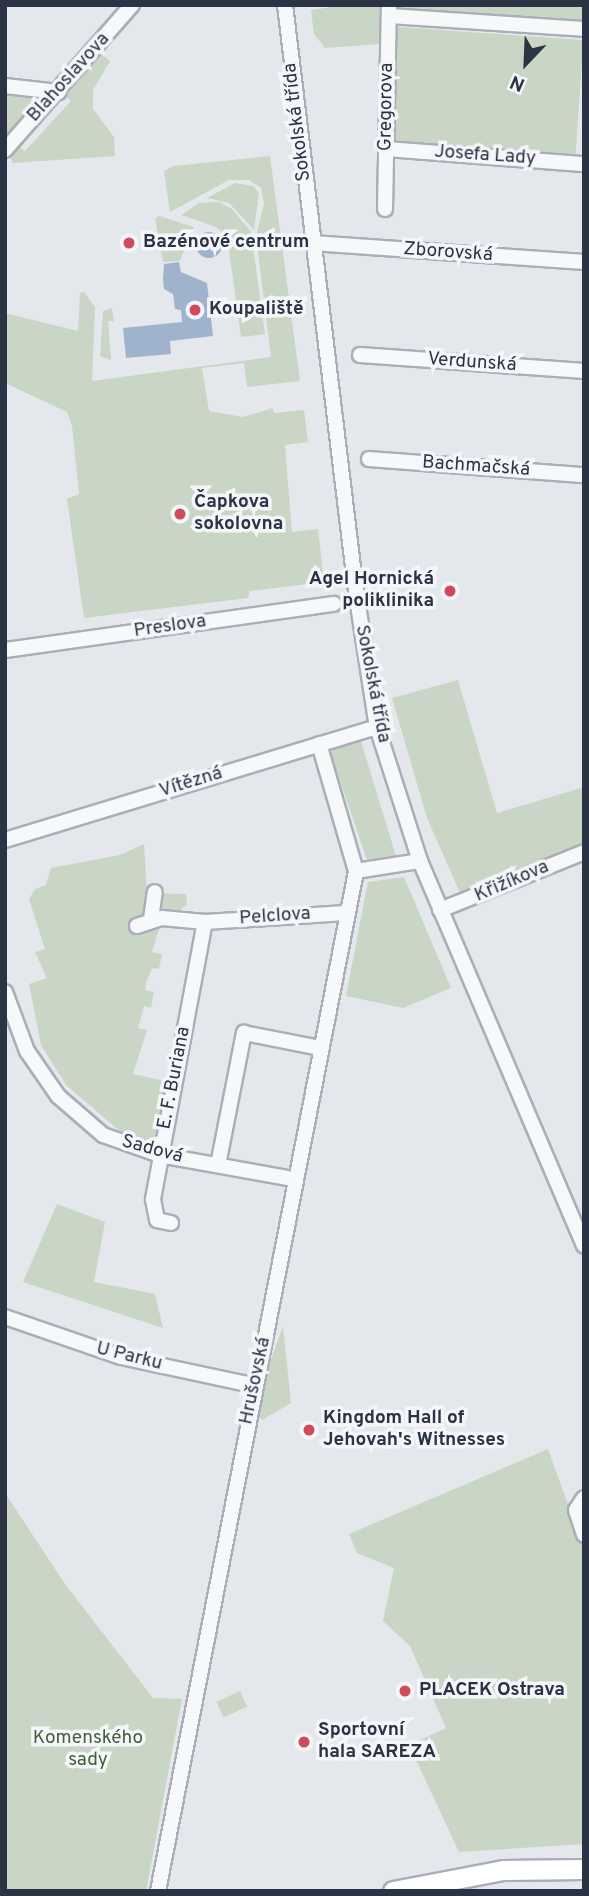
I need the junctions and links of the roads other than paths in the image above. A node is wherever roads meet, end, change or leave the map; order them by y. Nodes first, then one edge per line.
1 (132, 5) edge
2 (285, 5) edge
3 (389, 10) edge
4 (584, 29) edge
5 (5, 86) edge
6 (59, 92) junction
7 (387, 149) junction
8 (5, 150) edge
9 (584, 164) edge
10 (385, 209) dead end
11 (313, 243) junction
12 (584, 262) edge
13 (360, 355) dead end
14 (584, 371) edge
15 (369, 459) dead end
16 (584, 475) edge
17 (334, 604) dead end
18 (5, 650) edge
19 (377, 727) junction
20 (319, 744) junction
21 (5, 840) edge
22 (584, 852) edge
23 (420, 861) junction
24 (356, 871) junction
25 (155, 892) dead end
26 (440, 910) junction
27 (346, 913) junction
28 (151, 919) junction
29 (205, 922) junction
30 (138, 926) dead end
31 (5, 992) edge
32 (320, 1048) junction
33 (160, 1155) junction
34 (218, 1165) junction
35 (294, 1179) junction
36 (171, 1223) dead end
37 (584, 1245) edge
38 (5, 1317) edge
39 (256, 1386) junction
40 (584, 1498) edge
41 (584, 1535) edge
42 (584, 1869) edge
43 (443, 1885) edge
44 (158, 1891) edge
45 (393, 1891) edge

1 - 6 street, Blahoslavova
2 - 11 street, Sokolská třída
3 - 4 street
3 - 7 street, Gregorova
5 - 6 street
6 - 8 street, Blahoslavova
7 - 9 street, Josefa Lady
7 - 10 street, Gregorova
11 - 12 street, Zborovská
11 - 19 street, Sokolská třída
13 - 14 street, Verdunská
15 - 16 street, Bachmačská
17 - 18 street, Preslova
19 - 20 street, Vítězná
19 - 23 street, Sokolská třída
20 - 21 street, Vítězná
20 - 24 street
22 - 26 street, Křižíkova
23 - 24 street
23 - 26 street, Sokolská třída
24 - 27 street, Hrušovská
25 - 28 street
26 - 37 street, Sokolská třída
27 - 29 street, Pelclova
27 - 32 street, Hrušovská
28 - 29 street
28 - 30 street
29 - 33 street, E. F. Buriana
31 - 33 street, Sadová
32 - 34 street
32 - 35 street, Hrušovská
33 - 34 street, Sadová
33 - 36 street, E. F. Buriana
34 - 35 street, Sadová
35 - 39 street, Hrušovská
38 - 39 street, U Parku
39 - 44 street, Hrušovská
40 - 41 street
42 - 43 main road
43 - 45 main road

